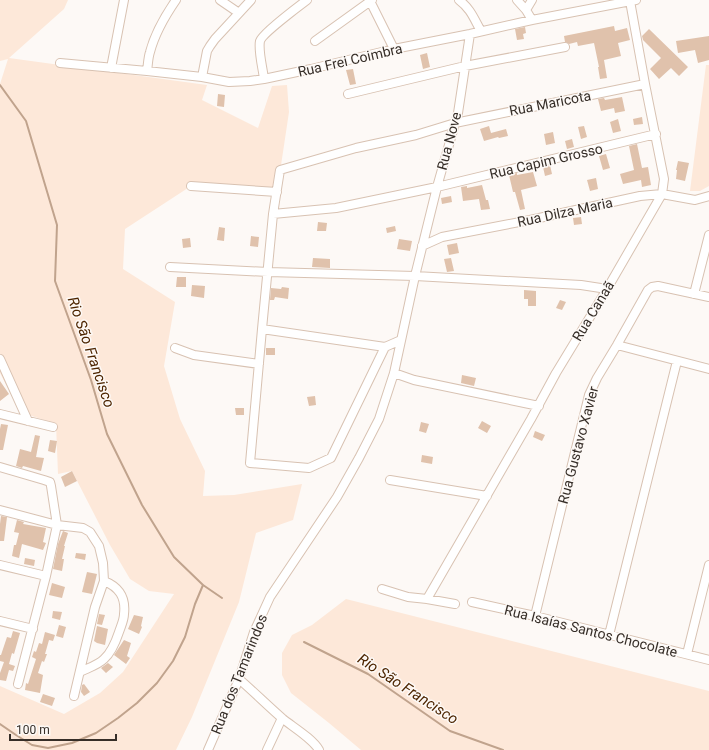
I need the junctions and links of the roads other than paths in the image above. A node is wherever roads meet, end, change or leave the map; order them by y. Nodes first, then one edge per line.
1 (124, 0) edge
2 (176, 0) edge
3 (220, 0) edge
4 (251, 0) edge
5 (307, 0) edge
6 (459, 0) edge
7 (517, 0) edge
8 (532, 0) edge
9 (371, 1) edge
10 (628, 1) edge
11 (526, 10) junction
12 (239, 13) junction
13 (532, 20) junction
14 (481, 31) junction
15 (470, 34) junction
16 (315, 42) dead end
17 (564, 47) dead end
18 (394, 49) junction
19 (60, 63) dead end
20 (465, 66) junction
21 (111, 68) junction
22 (147, 71) junction
23 (202, 77) junction
24 (264, 79) junction
25 (645, 84) junction
26 (348, 94) dead end
27 (455, 123) junction
28 (656, 134) junction
29 (191, 186) dead end
30 (437, 187) junction
31 (276, 192) junction
32 (662, 194) junction
33 (709, 196) edge
34 (273, 214) junction
35 (709, 235) edge
36 (422, 246) junction
37 (170, 267) dead end
38 (268, 272) junction
39 (415, 276) junction
40 (607, 289) junction
41 (694, 294) junction
42 (709, 297) edge
43 (262, 329) junction
44 (402, 340) junction
45 (617, 345) junction
46 (385, 347) junction
47 (175, 348) dead end
48 (0, 359) edge
49 (677, 361) junction
50 (259, 364) junction
51 (709, 369) edge
52 (394, 373) junction
53 (539, 406) junction
54 (0, 414) edge
55 (28, 421) junction
56 (53, 427) dead end
57 (0, 467) edge
58 (390, 480) dead end
59 (487, 496) junction
60 (0, 510) edge
61 (56, 525) junction
62 (0, 565) edge
63 (709, 565) edge
64 (46, 576) junction
65 (104, 581) junction
66 (382, 589) dead end
67 (427, 599) junction
68 (472, 602) dead end
69 (455, 604) dead end
70 (535, 616) junction
71 (0, 621) edge
72 (33, 629) junction
73 (610, 635) junction
74 (687, 654) junction
75 (709, 660) edge
76 (80, 672) junction
77 (239, 678) junction
78 (18, 684) dead end
79 (74, 696) dead end
80 (282, 718) junction
81 (208, 750) edge
82 (268, 750) edge
83 (319, 750) edge

1 - 21 street
2 - 22 street
3 - 12 street
4 - 12 street
5 - 24 street
6 - 14 street
7 - 11 street
8 - 11 street
9 - 16 street
9 - 18 street
10 - 13 street, Rua Frei Coimbra
10 - 25 street, Rua Canaã
11 - 13 street
12 - 23 street
13 - 14 street, Rua Frei Coimbra
14 - 15 street, Rua Frei Coimbra
15 - 18 street, Rua Frei Coimbra
15 - 20 street, Rua Nove
17 - 20 street
18 - 24 street, Rua Frei Coimbra
19 - 21 street, Rua Frei Coimbra
20 - 26 street
20 - 27 street, Rua Nove
21 - 22 street, Rua Frei Coimbra
22 - 23 street, Rua Frei Coimbra
23 - 24 street, Rua Frei Coimbra
25 - 27 street, Rua Maricota
25 - 28 street, Rua Canaã
27 - 30 street, Rua Nove
27 - 31 street, Rua Maricota
28 - 30 street, Rua Capim Grosso
28 - 32 street, Rua Canaã
29 - 31 street
30 - 34 street, Rua Capim Grosso
30 - 36 street, Rua Nove
31 - 34 street
32 - 33 street, Rua Dilza Maria
32 - 36 street, Rua Dilza Maria
32 - 40 street, Rua Canaã
34 - 38 street
35 - 41 street
36 - 39 street, Rua Nove
37 - 38 street
38 - 39 street
38 - 43 street
39 - 40 street
39 - 44 street, Rua Nove
40 - 53 street, Rua Canaã
41 - 42 street
41 - 45 street, Rua Gustavo Xavier
43 - 46 street
43 - 50 street
44 - 46 street
44 - 52 street, Rua Nove
45 - 49 street
45 - 70 street, Rua Gustavo Xavier
46 - 50 street
47 - 50 street
48 - 55 street
49 - 51 street
49 - 73 street
52 - 53 street
52 - 77 street, Rua dos Tamarindos
53 - 59 street, Rua Canaã
54 - 55 street
55 - 56 street
57 - 61 street
58 - 59 street
59 - 67 street, Rua Canaã
60 - 61 street
61 - 64 street
61 - 65 street
62 - 64 street
63 - 74 street
64 - 72 street
65 - 76 street
65 - 76 street
66 - 67 street
67 - 69 street
68 - 70 street, Rua Isaías Santos Chocolate
70 - 73 street, Rua Isaías Santos Chocolate
71 - 72 street
72 - 78 street
73 - 74 street, Rua Isaías Santos Chocolate
74 - 75 street, Rua Isaías Santos Chocolate
76 - 79 street
77 - 80 street
77 - 81 street, Rua dos Tamarindos
80 - 82 street
80 - 83 street

